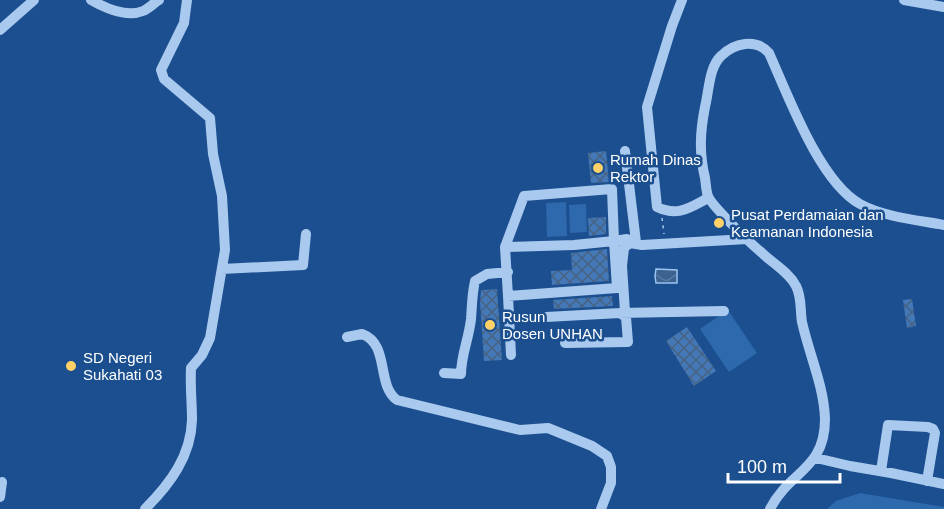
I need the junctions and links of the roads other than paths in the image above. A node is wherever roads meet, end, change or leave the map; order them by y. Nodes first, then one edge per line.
1 (34, 0) edge
2 (91, 0) edge
3 (159, 0) edge
4 (187, 0) edge
5 (682, 0) edge
6 (904, 0) edge
7 (944, 7) edge
8 (0, 30) edge
9 (625, 151) dead end
10 (708, 198) junction
11 (944, 225) edge
12 (306, 234) dead end
13 (744, 235) junction
14 (614, 241) junction
15 (633, 242) junction
16 (505, 247) junction
17 (222, 269) junction
18 (508, 272) junction
19 (508, 296) junction
20 (724, 311) dead end
21 (622, 312) junction
22 (509, 319) junction
23 (347, 337) dead end
24 (565, 343) dead end
25 (511, 355) dead end
26 (444, 373) dead end
27 (816, 458) junction
28 (881, 471) junction
29 (927, 481) junction
30 (2, 482) dead end
31 (944, 484) edge
32 (0, 497) edge
33 (145, 509) edge
34 (601, 509) edge
35 (770, 509) edge

1 - 8 street
2 - 3 street
4 - 17 street
5 - 10 street
6 - 7 street
9 - 15 street
10 - 11 street
10 - 13 street
12 - 17 street
13 - 15 street
13 - 15 street
13 - 27 street
14 - 15 street
14 - 16 street
14 - 16 street
14 - 19 street
15 - 21 street
16 - 18 street
17 - 33 street
18 - 19 street
18 - 26 street
19 - 22 street
20 - 21 street
21 - 22 street
21 - 24 street
22 - 25 street
23 - 34 street
27 - 28 street
27 - 35 street
28 - 29 street
28 - 29 street
29 - 31 street
30 - 32 street

